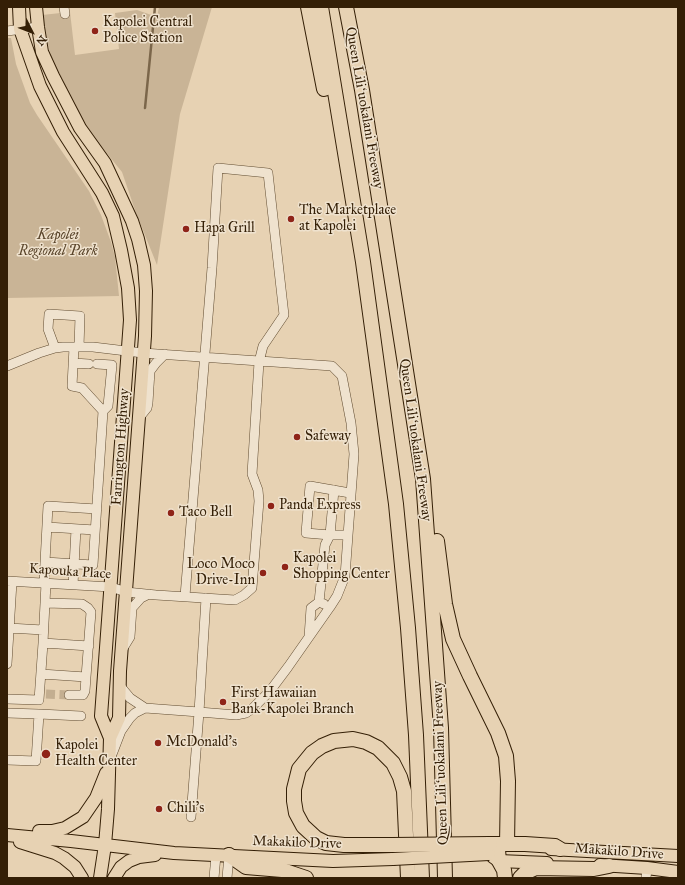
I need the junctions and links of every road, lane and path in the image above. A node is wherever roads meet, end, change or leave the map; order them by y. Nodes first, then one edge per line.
1 (19, 7) edge
2 (36, 7) edge
3 (308, 7) edge
4 (321, 7) edge
5 (346, 7) edge
6 (356, 7) edge
7 (38, 27) junction
8 (20, 29) junction
9 (7, 31) edge
10 (388, 254) junction
11 (373, 344) junction
12 (76, 347) junction
13 (55, 348) junction
14 (127, 351) junction
15 (143, 353) junction
16 (165, 354) junction
17 (204, 357) junction
18 (259, 362) junction
19 (73, 363) junction
20 (7, 366) edge
21 (103, 411) junction
22 (138, 419) junction
23 (423, 479) junction
24 (334, 490) junction
25 (350, 493) junction
26 (96, 509) junction
27 (46, 527) junction
28 (76, 529) junction
29 (95, 530) junction
30 (330, 535) junction
31 (348, 535) junction
32 (45, 562) junction
33 (74, 564) junction
34 (10, 581) edge
35 (45, 583) junction
36 (73, 585) junction
37 (111, 587) junction
38 (126, 592) junction
39 (149, 594) junction
40 (185, 596) junction
41 (206, 598) junction
42 (320, 602) junction
43 (45, 603) junction
44 (330, 607) junction
45 (9, 628) junction
46 (43, 630) junction
47 (309, 639) junction
48 (43, 643) junction
49 (89, 646) junction
50 (121, 653) junction
51 (7, 664) edge
52 (41, 674) junction
53 (86, 677) junction
54 (120, 686) junction
55 (69, 695) tunnel mouth
56 (7, 699) edge
57 (145, 708) junction
58 (199, 712) junction
59 (7, 713) edge
60 (39, 714) junction
61 (81, 716) dead end
62 (110, 738) junction
63 (7, 760) edge
64 (109, 764) junction
65 (191, 817) dead end
66 (7, 834) edge
67 (7, 838) edge
68 (105, 845) junction
69 (560, 849) joint
70 (497, 851) junction
71 (174, 853) junction
72 (648, 854) junction
73 (222, 855) junction
74 (678, 856) edge
75 (609, 866) junction
76 (678, 872) edge
77 (647, 873) edge
78 (82, 878) edge
79 (100, 878) edge
80 (114, 878) edge
81 (214, 878) edge
82 (227, 878) edge
83 (306, 878) edge
84 (408, 878) edge
85 (422, 878) edge
86 (445, 878) edge
87 (505, 878) edge
88 (520, 878) edge

1 - 8 main road, Farrington Highway
2 - 7 main road, Farrington Highway
3 - 11 highway
4 - 11 highway, Queen Liliʻuokalani Freeway
5 - 10 highway, Queen Liliʻuokalani Freeway
6 - 10 highway
7 - 8 street
7 - 15 main road, Farrington Highway
8 - 9 street
8 - 14 main road, Farrington Highway
10 - 23 highway, Queen Liliʻuokalani Freeway
11 - 85 highway, Queen Liliʻuokalani Freeway
12 - 13 street
12 - 13 street
12 - 14 street
12 - 19 street
13 - 20 street
14 - 15 street
14 - 37 main road, Farrington Highway
15 - 16 street
15 - 22 main road, Farrington Highway
16 - 17 street
16 - 22 street
17 - 18 street
17 - 18 street
17 - 40 street
18 - 25 street
18 - 41 street, Kapouka Place
19 - 21 street
19 - 21 street
21 - 26 street
22 - 38 main road, Farrington Highway
23 - 70 highway
23 - 86 highway, Queen Liliʻuokalani Freeway
24 - 25 street
24 - 30 street
24 - 30 street
25 - 31 street
26 - 27 street
26 - 29 street
27 - 28 street
27 - 32 street
28 - 29 street
28 - 33 street
29 - 33 street
30 - 31 street
30 - 42 street
31 - 44 street
32 - 33 street
32 - 35 street
33 - 36 street
34 - 35 street, Kapouka Place
34 - 45 street
35 - 36 street, Kapouka Place
35 - 43 street
36 - 37 street, Kapouka Place
37 - 38 street, Kapouka Place
37 - 62 main road, Farrington Highway
38 - 39 street, Kapouka Place
38 - 50 main road, Farrington Highway
39 - 40 street, Kapouka Place
39 - 50 street
40 - 41 street, Kapouka Place
41 - 58 street
42 - 44 street
42 - 47 street
43 - 46 street
43 - 49 street
44 - 47 street
45 - 46 street
45 - 51 street
46 - 48 street
47 - 58 street
48 - 49 street
48 - 52 street
49 - 53 street
50 - 54 main road, Farrington Highway
52 - 53 street
52 - 56 street
53 - 55 street
54 - 57 street
54 - 62 main road, Farrington Highway
57 - 58 street
57 - 64 street
58 - 65 street
59 - 60 street
60 - 61 street
60 - 63 street
62 - 64 main road, Farrington Highway
64 - 66 main road
64 - 68 main road, Farrington Highway
66 - 68 main road, Makakilo Drive
67 - 78 main road
68 - 71 main road, Makakilo Drive
68 - 79 main road, Farrington Highway
69 - 70 highway
69 - 72 main road, Makakilo Drive
70 - 73 main road, Makakilo Drive, bridge
70 - 75 main road, Makakilo Drive
70 - 84 highway, bridge
70 - 87 highway
71 - 73 main road, Makakilo Drive
71 - 80 main road
72 - 74 main road, Makakilo Drive
72 - 77 main road
73 - 81 street
73 - 82 street
73 - 83 highway
75 - 77 main road, Makakilo Drive
75 - 88 highway
76 - 77 main road, Makakilo Drive

